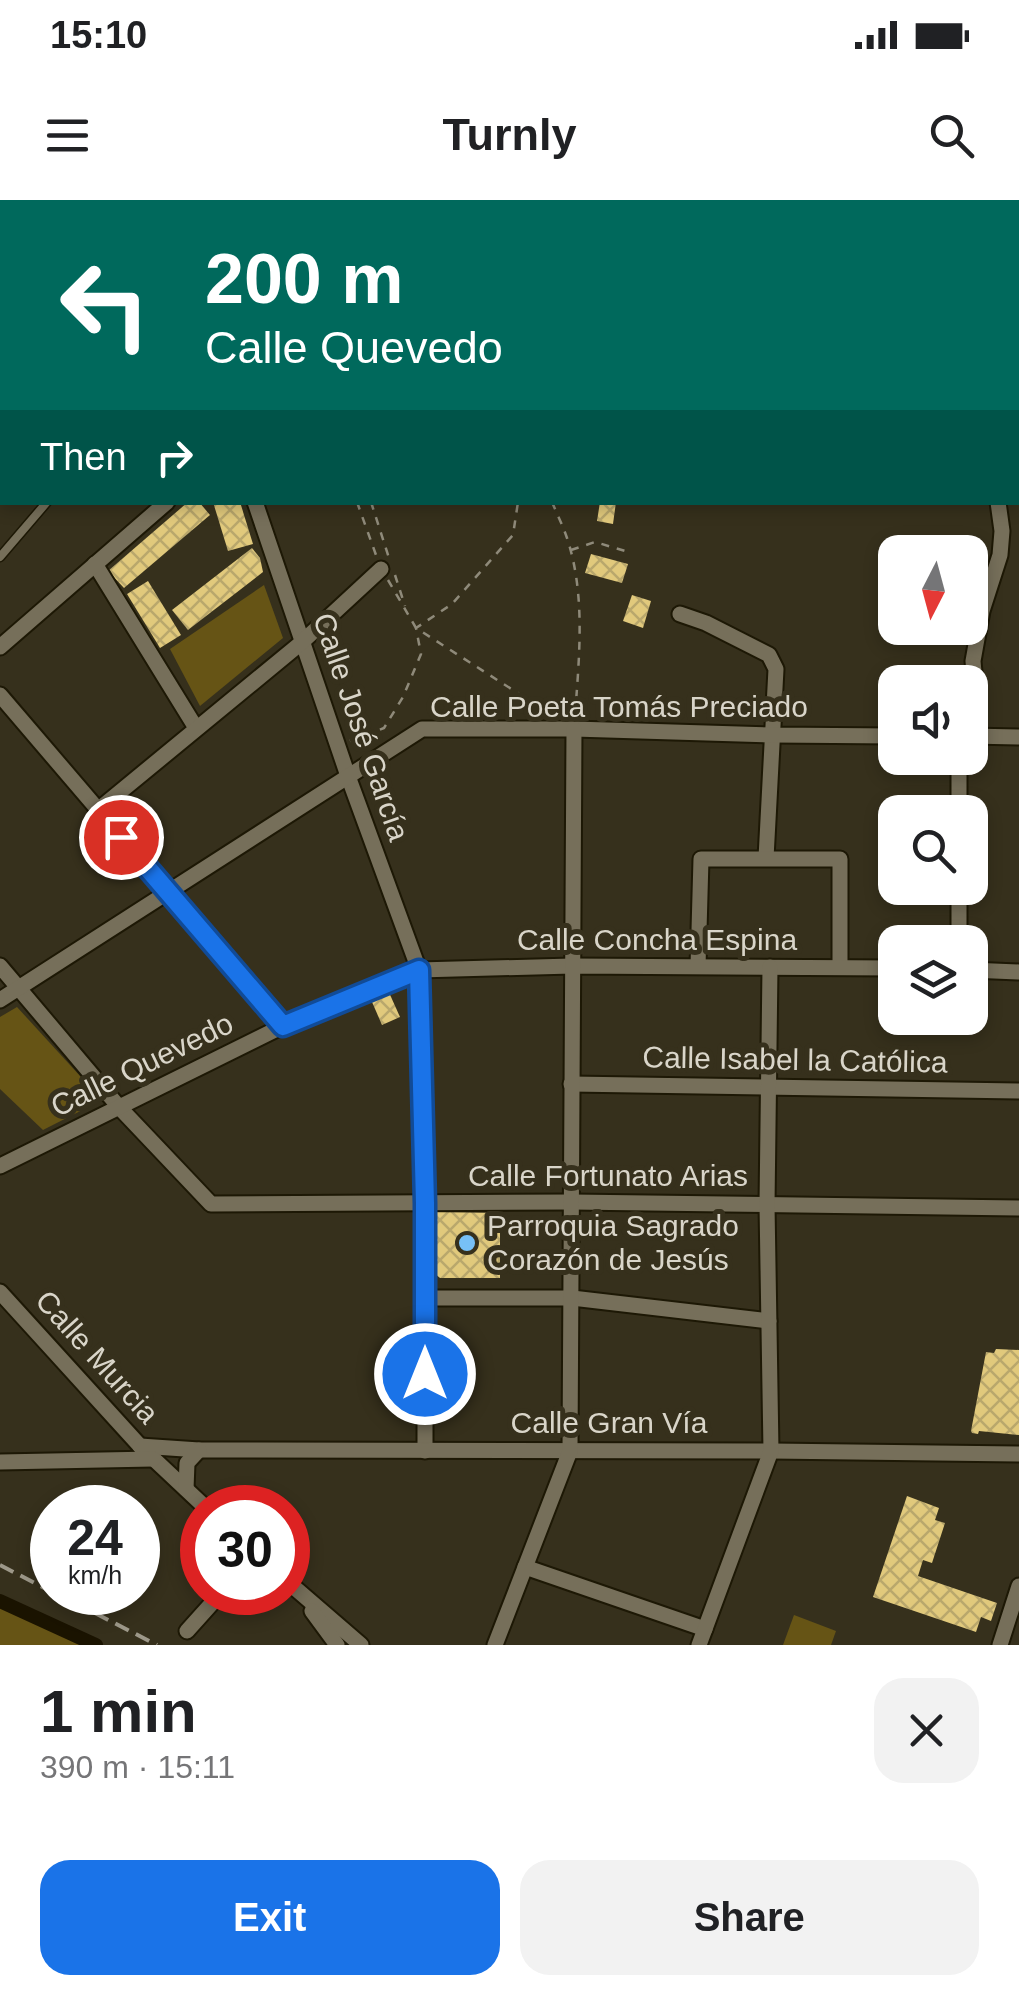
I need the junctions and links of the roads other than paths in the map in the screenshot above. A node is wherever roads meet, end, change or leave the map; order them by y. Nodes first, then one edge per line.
1 (44, 505) edge
2 (163, 505) edge
3 (255, 505) edge
4 (998, 505) edge
5 (0, 557) edge
6 (94, 564) junction
7 (381, 569) road end
8 (680, 614) dead end
9 (301, 643) junction
10 (0, 647) edge
11 (972, 665) edge
12 (0, 696) edge
13 (196, 728) junction
14 (574, 729) junction
15 (772, 735) junction
16 (878, 736) edge
17 (988, 737) edge
18 (1019, 738) edge
19 (348, 776) junction
20 (98, 810) junction
21 (766, 858) junction
22 (168, 892) junction
23 (0, 966) edge
24 (572, 966) junction
25 (698, 966) junction
26 (770, 967) junction
27 (840, 967) junction
28 (878, 968) edge
29 (419, 970) junction
30 (988, 971) edge
31 (1019, 972) edge
32 (19, 988) junction
33 (0, 1000) edge
34 (283, 1026) junction
35 (570, 1084) junction
36 (768, 1086) junction
37 (1019, 1091) edge
38 (119, 1107) junction
39 (0, 1166) edge
40 (572, 1202) junction
41 (425, 1203) junction
42 (768, 1205) junction
43 (1019, 1208) edge
44 (0, 1292) edge
45 (425, 1298) junction
46 (572, 1298) junction
47 (769, 1321) junction
48 (140, 1446) junction
49 (199, 1450) junction
50 (771, 1450) junction
51 (426, 1451) junction
52 (570, 1451) junction
53 (1019, 1454) edge
54 (153, 1459) junction
55 (0, 1462) edge
56 (182, 1485) edge
57 (186, 1485) edge
58 (526, 1566) junction
59 (1019, 1586) edge
60 (310, 1601) edge
61 (310, 1610) edge
62 (201, 1615) edge
63 (187, 1631) dead end
64 (702, 1637) edge
65 (338, 1645) edge
66 (361, 1645) edge
67 (495, 1645) edge
68 (1000, 1645) edge

1 - 5 lane
2 - 6 street
3 - 9 street, Calle José García
4 - 11 street
6 - 10 street
6 - 13 street
7 - 9 street
8 - 15 street
9 - 13 street
9 - 19 street, Calle José García
12 - 20 street
13 - 20 street
14 - 15 street, Calle Poeta Tomás Preciado
14 - 19 street, Calle Poeta Tomás Preciado
14 - 24 street
15 - 16 street, Calle Poeta Tomás Preciado
15 - 21 street
17 - 18 street
19 - 22 street, Calle Poeta Tomás Preciado
19 - 29 street, Calle José García
20 - 22 street
21 - 25 street
21 - 27 street
22 - 32 street, Calle Poeta Tomás Preciado
22 - 34 street
23 - 32 street, Calle Fortunato Arias
24 - 25 street, Calle Concha Espina
24 - 29 street, Calle Concha Espina
24 - 35 street
25 - 26 street, Calle Concha Espina
26 - 27 street, Calle Concha Espina
26 - 36 street
27 - 28 street, Calle Concha Espina
29 - 34 street, Calle Quevedo
29 - 41 street, Calle José García
30 - 31 street
32 - 33 street, Calle Poeta Tomás Preciado
32 - 38 street, Calle Fortunato Arias
34 - 38 street, Calle Quevedo
35 - 36 street, Calle Isabel la Católica
35 - 40 street
36 - 37 street, Calle Isabel la Católica
36 - 42 street
38 - 39 street, Calle Quevedo
38 - 41 street, Calle Fortunato Arias
40 - 41 street, Calle Fortunato Arias
40 - 42 street, Calle Fortunato Arias
40 - 46 street
41 - 45 street, Calle José García
42 - 43 street, Calle Fortunato Arias
42 - 47 street
44 - 48 street, Calle Murcia
45 - 46 street
45 - 51 street, Calle José García
46 - 47 street
46 - 52 street
47 - 50 street
48 - 49 street, Calle Gran Vía
48 - 54 street, Calle Murcia
49 - 51 street, Calle Gran Vía
49 - 57 street
50 - 52 street, Calle Gran Vía
50 - 53 street, Calle Gran Vía
50 - 64 street
51 - 52 street, Calle Gran Vía
52 - 58 street
54 - 55 street
54 - 56 street, Calle Murcia
58 - 64 street
58 - 67 street
59 - 68 street
60 - 66 street
61 - 65 street
62 - 63 street

